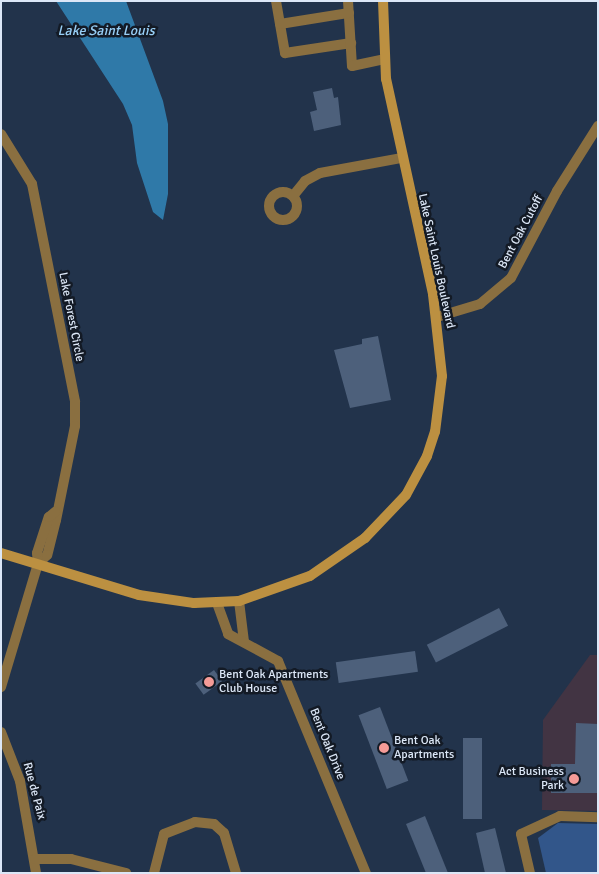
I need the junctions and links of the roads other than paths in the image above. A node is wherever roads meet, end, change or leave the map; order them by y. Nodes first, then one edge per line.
1 (276, 1) edge
2 (348, 1) edge
3 (383, 1) edge
4 (349, 13) junction
5 (280, 24) junction
6 (351, 43) junction
7 (384, 59) junction
8 (598, 126) edge
9 (1, 134) edge
10 (401, 158) junction
11 (293, 196) dead end
12 (437, 317) junction
13 (1, 552) edge
14 (38, 564) junction
15 (239, 601) junction
16 (217, 603) junction
17 (244, 642) junction
18 (1, 687) edge
19 (1, 732) edge
20 (598, 817) edge
21 (35, 859) junction
22 (36, 873) edge
23 (126, 873) edge
24 (154, 873) edge
25 (236, 873) edge
26 (366, 873) edge
27 (530, 873) edge

1 - 5 street
2 - 4 street
3 - 7 main road, Lake Saint Louis Boulevard
4 - 5 street
4 - 6 street
5 - 6 street
6 - 7 street
7 - 10 main road, Lake Saint Louis Boulevard
8 - 12 street, Bent Oak Cutoff
9 - 14 street, Lake Forest Circle
10 - 11 street
10 - 12 main road, Lake Saint Louis Boulevard
12 - 15 main road, Lake Saint Louis Boulevard
13 - 14 main road, Lake Saint Louis Boulevard
14 - 16 main road, Lake Saint Louis Boulevard
14 - 18 street
15 - 16 main road, Lake Saint Louis Boulevard
15 - 17 street
16 - 17 street, Bent Oak Drive
17 - 26 street, Bent Oak Drive
19 - 21 street, Rue de Paix
20 - 27 street
21 - 22 street, Rue de Paix
21 - 23 street
24 - 25 street

